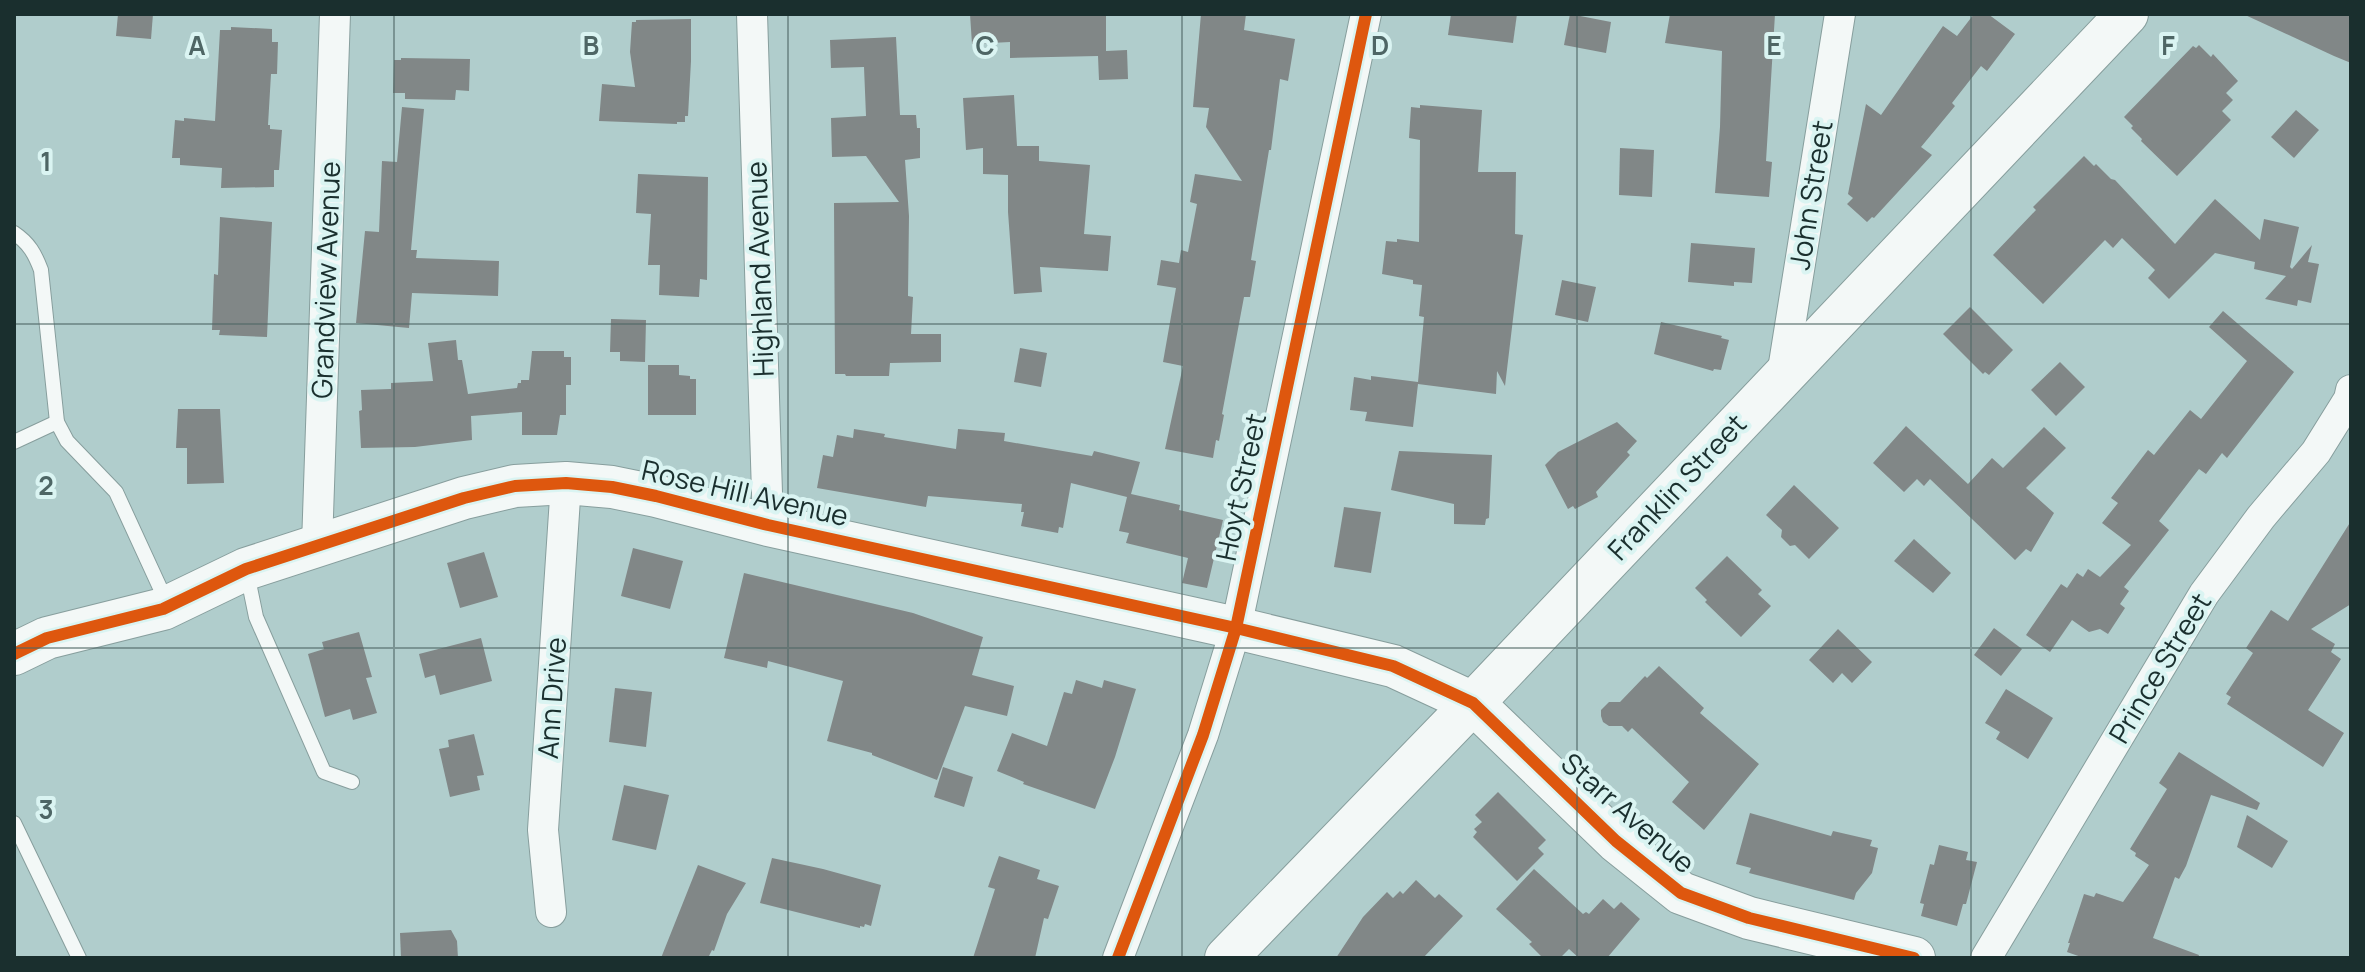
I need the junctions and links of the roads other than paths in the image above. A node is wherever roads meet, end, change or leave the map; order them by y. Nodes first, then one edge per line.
1 (335, 14) edge
2 (752, 14) edge
3 (1366, 14) edge
4 (1840, 14) edge
5 (2127, 14) edge
6 (14, 233) edge
7 (1782, 376) junction
8 (2351, 390) edge
9 (57, 422) junction
10 (14, 442) edge
11 (566, 483) junction
12 (768, 525) junction
13 (317, 545) junction
14 (246, 569) junction
15 (168, 607) junction
16 (1236, 628) junction
17 (14, 654) edge
18 (1473, 703) junction
19 (352, 782) dead end
20 (14, 823) edge
21 (551, 912) dead end
22 (79, 958) edge
23 (1118, 958) edge
24 (1226, 958) edge
25 (1914, 958) edge
26 (1986, 958) edge

1 - 13 street, Grandview Avenue
2 - 12 street, Highland Avenue
3 - 16 street, Hoyt Street
4 - 7 street, John Street
5 - 7 street, Franklin Street
6 - 9 lane
7 - 18 street, Franklin Street
8 - 26 street, Prince Street
9 - 10 lane
9 - 15 lane
11 - 12 street, Rose Hill Avenue
11 - 13 street, Rose Hill Avenue
11 - 21 street, Ann Drive
12 - 16 street, Rose Hill Avenue
13 - 14 street, Rose Hill Avenue
14 - 15 street, Rose Hill Avenue
14 - 19 lane
15 - 17 street, Rose Hill Avenue
16 - 18 street, Rose Hill Avenue
16 - 23 street, Hoyt Street
18 - 24 street, Franklin Street
18 - 25 street, Starr Avenue
20 - 22 lane

